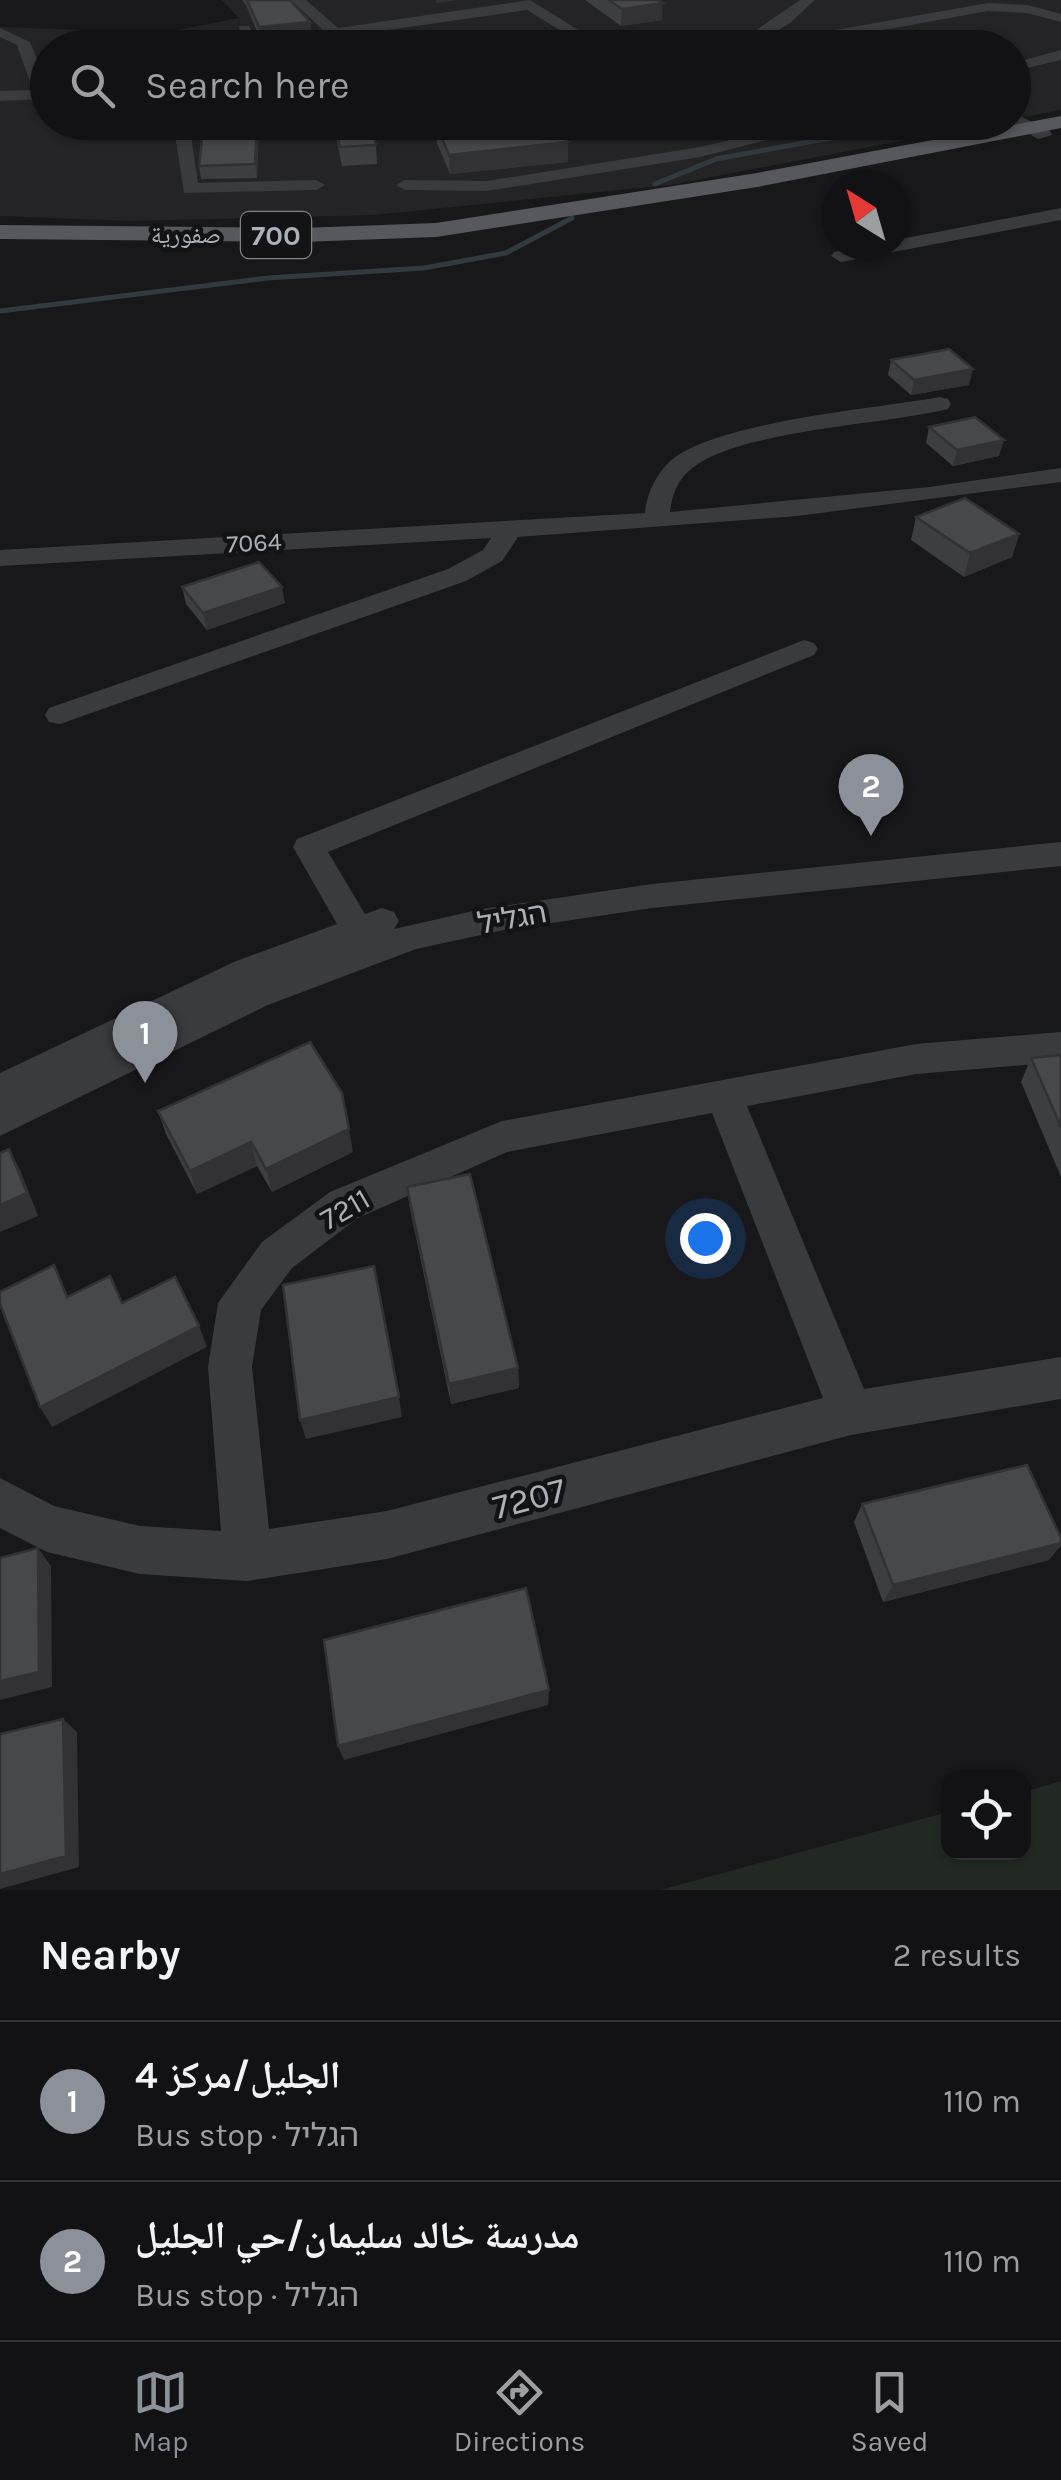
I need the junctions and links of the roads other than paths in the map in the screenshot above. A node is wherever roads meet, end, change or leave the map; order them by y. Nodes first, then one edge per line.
1 (298, 0) edge
2 (808, 0) edge
3 (524, 3) edge
4 (1061, 18) edge
5 (332, 30) edge
6 (392, 30) edge
7 (570, 30) edge
8 (767, 30) edge
9 (858, 30) edge
10 (0, 32) edge
11 (1061, 55) edge
12 (30, 59) edge
13 (1031, 63) edge
14 (30, 95) edge
15 (0, 96) edge
16 (183, 140) edge
17 (752, 140) edge
18 (965, 140) edge
19 (970, 140) edge
20 (405, 185) dead end
21 (316, 186) dead end
22 (551, 214) junction
23 (1061, 214) edge
24 (0, 232) edge
25 (911, 243) edge
26 (940, 404) dead end
27 (1061, 475) edge
28 (658, 520) junction
29 (508, 532) junction
30 (0, 558) edge
31 (804, 649) dead end
32 (60, 715) dead end
33 (1061, 830) edge
34 (1061, 854) edge
35 (357, 929) junction
36 (1061, 1047) edge
37 (0, 1090) edge
38 (724, 1096) junction
39 (0, 1120) edge
40 (1061, 1378) edge
41 (852, 1413) junction
42 (0, 1502) edge
43 (247, 1558) junction

1 - 5 street
2 - 8 street
3 - 6 street
3 - 7 street
4 - 9 street
10 - 12 street
11 - 13 street
14 - 15 street
16 - 21 street
17 - 20 street
18 - 22 main road, صفورية / 700
19 - 22 main road, صفورية / 700
22 - 24 main road, صفورية / 700
23 - 25 street
26 - 28 street
27 - 28 street, 7064
28 - 29 street, 7064
29 - 30 street, 7064
29 - 32 street
31 - 35 street
33 - 35 street, הגליל
34 - 39 street, הגליל
35 - 37 street, הגליל
36 - 38 street, 7211
38 - 41 street
38 - 43 street, 7211
40 - 41 street, 7207
41 - 43 street, 7207
42 - 43 street, 7207

